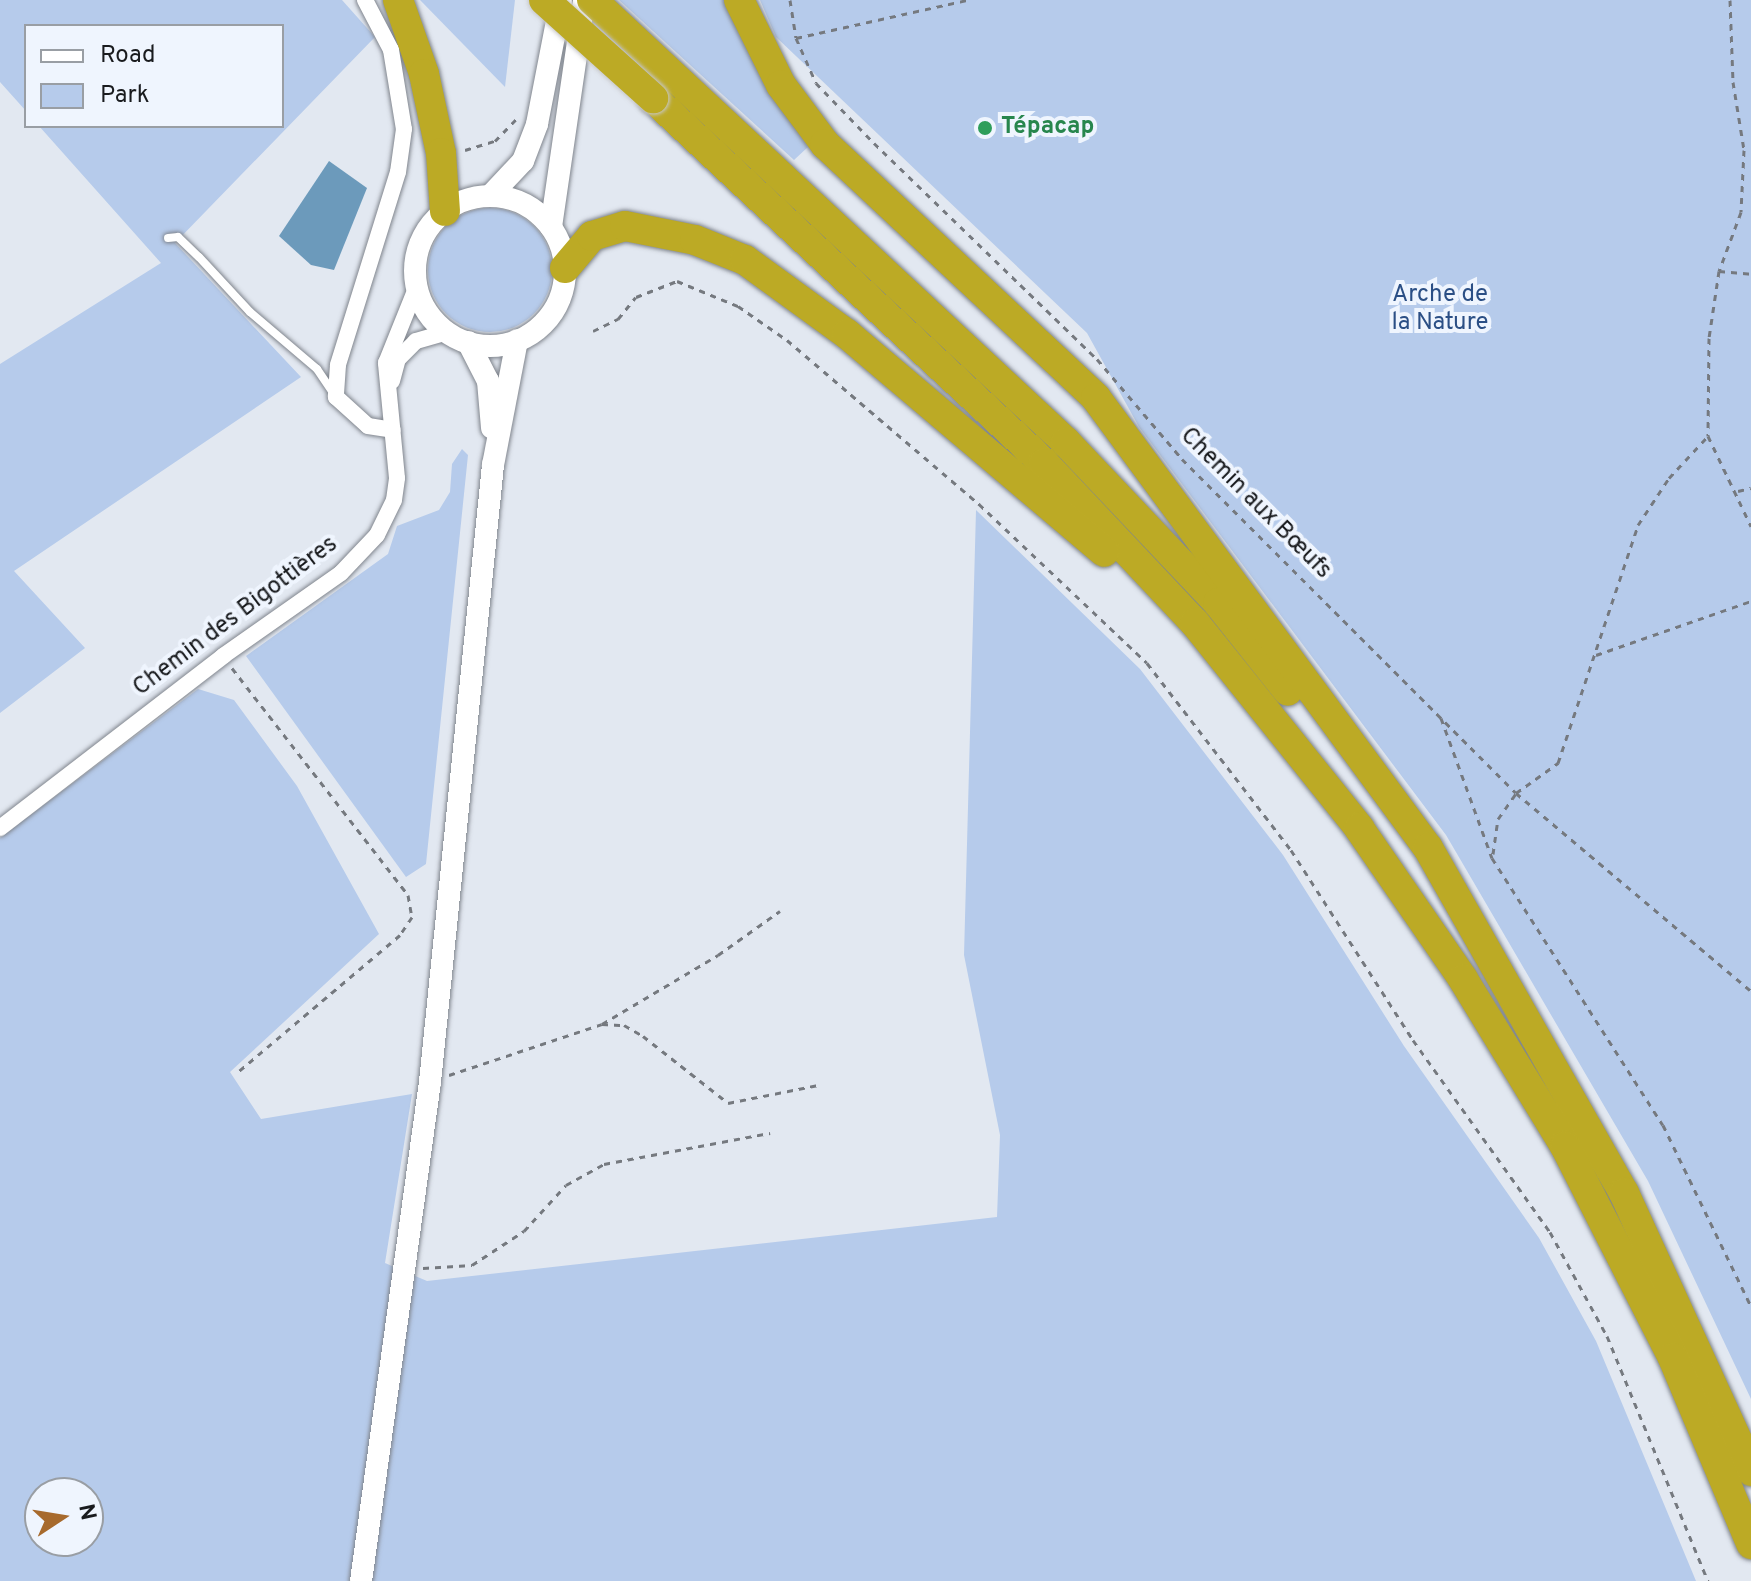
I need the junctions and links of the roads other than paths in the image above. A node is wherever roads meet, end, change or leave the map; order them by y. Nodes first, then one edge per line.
1 (365, 0) edge
2 (398, 0) edge
3 (544, 0) edge
4 (561, 0) edge
5 (584, 0) edge
6 (592, 0) edge
7 (739, 0) edge
8 (490, 196) junction
9 (445, 211) junction
10 (551, 227) junction
11 (168, 238) dead end
12 (565, 268) junction
13 (417, 286) junction
14 (447, 332) junction
15 (517, 340) junction
16 (468, 342) junction
17 (390, 386) junction
18 (336, 397) junction
19 (393, 430) junction
20 (493, 465) junction
21 (1241, 677) junction
22 (0, 828) edge
23 (1507, 993) junction
24 (1751, 1471) edge
25 (1751, 1544) edge
26 (361, 1581) edge

1 - 18 street
2 - 9 highway
3 - 21 highway, bridge
4 - 8 main road
5 - 10 main road
6 - 23 highway
7 - 23 highway
8 - 9 main road
8 - 10 main road
9 - 13 main road
10 - 12 main road
11 - 18 lane
12 - 15 main road
12 - 21 highway
13 - 14 main road
13 - 17 street, Chemin des Bigottières
14 - 16 main road
14 - 17 street
15 - 16 main road
15 - 20 main road
16 - 20 main road
17 - 19 street, Chemin des Bigottières
18 - 19 street
19 - 22 street, Chemin des Bigottières
20 - 26 main road
21 - 25 highway
23 - 24 highway

